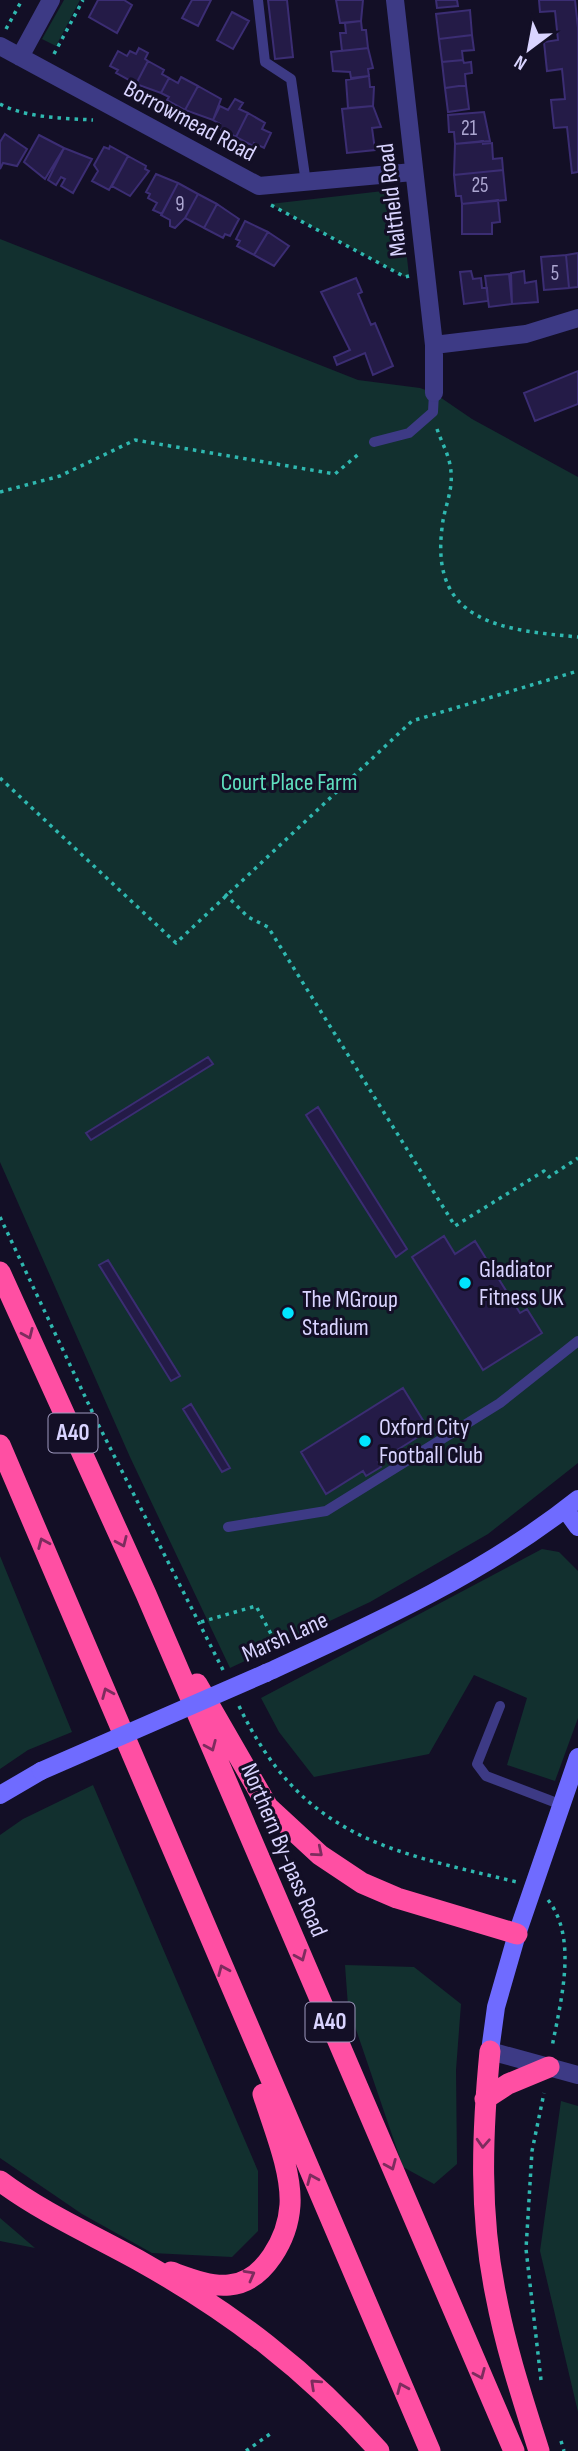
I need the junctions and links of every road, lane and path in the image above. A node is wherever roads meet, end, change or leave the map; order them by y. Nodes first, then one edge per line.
1 (22, 0) edge
2 (51, 0) edge
3 (83, 0) edge
4 (258, 0) edge
5 (395, 0) edge
6 (3, 38) edge
7 (20, 57) junction
8 (45, 70) junction
9 (0, 104) edge
10 (107, 104) junction
11 (413, 172) junction
12 (306, 184) junction
13 (266, 187) junction
14 (425, 274) junction
15 (578, 318) edge
16 (434, 345) junction
17 (434, 394) joint
18 (433, 412) junction
19 (374, 442) joint
20 (0, 492) edge
21 (578, 637) edge
22 (578, 671) edge
23 (0, 778) edge
24 (225, 894) junction
25 (578, 1158) edge
26 (0, 1217) edge
27 (0, 1272) edge
28 (578, 1341) edge
29 (0, 1445) edge
30 (572, 1504) edge
31 (228, 1527) dead end
32 (578, 1527) edge
33 (146, 1594) junction
34 (201, 1622) junction
35 (287, 1663) junction
36 (225, 1675) dead end
37 (236, 1698) dead end
38 (499, 1706) dead end
39 (578, 1757) edge
40 (0, 1795) edge
41 (562, 1805) junction
42 (520, 1883) dead end
43 (545, 1898) dead end
44 (517, 1934) junction
45 (237, 2006) junction
46 (490, 2051) junction
47 (548, 2068) junction
48 (578, 2075) edge
49 (485, 2099) junction
50 (0, 2181) edge
51 (139, 2261) junction
52 (541, 2384) dead end
53 (270, 2434) dead end
54 (560, 2440) dead end
55 (246, 2451) edge
56 (379, 2451) edge
57 (429, 2451) edge
58 (514, 2451) edge
59 (539, 2451) edge
60 (564, 2451) edge

1 - 6 path
2 - 7 street
3 - 8 path
4 - 12 lane
5 - 11 street, Maltfield Road
6 - 7 street, Borrowmead Road
7 - 8 street, Borrowmead Road
8 - 10 street, Borrowmead Road
9 - 10 path
10 - 13 street, Borrowmead Road
11 - 12 street, Borrowmead Road
11 - 14 street, Maltfield Road
12 - 13 street, Borrowmead Road
13 - 14 path
14 - 16 street, Maltfield Road
15 - 16 street
16 - 17 street, Maltfield Road
17 - 18 lane
18 - 19 lane
18 - 21 path
19 - 20 path
22 - 24 path
23 - 24 path
24 - 25 path
26 - 34 path
27 -> 33 highway, Northern By-pass Road / A40
28 - 31 lane
45 -> 29 highway
30 - 32 main road
30 - 35 main road, Marsh Lane
33 -> 44 highway
33 -> 58 highway, Northern By-pass Road / A40
34 - 35 path
34 - 36 path
35 - 40 main road, Marsh Lane, bridge
37 - 42 path
38 - 41 lane
39 - 41 main road
41 - 44 main road
43 - 47 path
44 - 46 main road
51 -> 45 highway
57 -> 45 highway
46 - 47 street
46 - 49 highway
47 - 48 street
47 - 49 highway
47 - 52 path
49 -> 59 highway
50 - 51 highway
56 -> 51 highway
53 - 55 path
54 - 60 path

